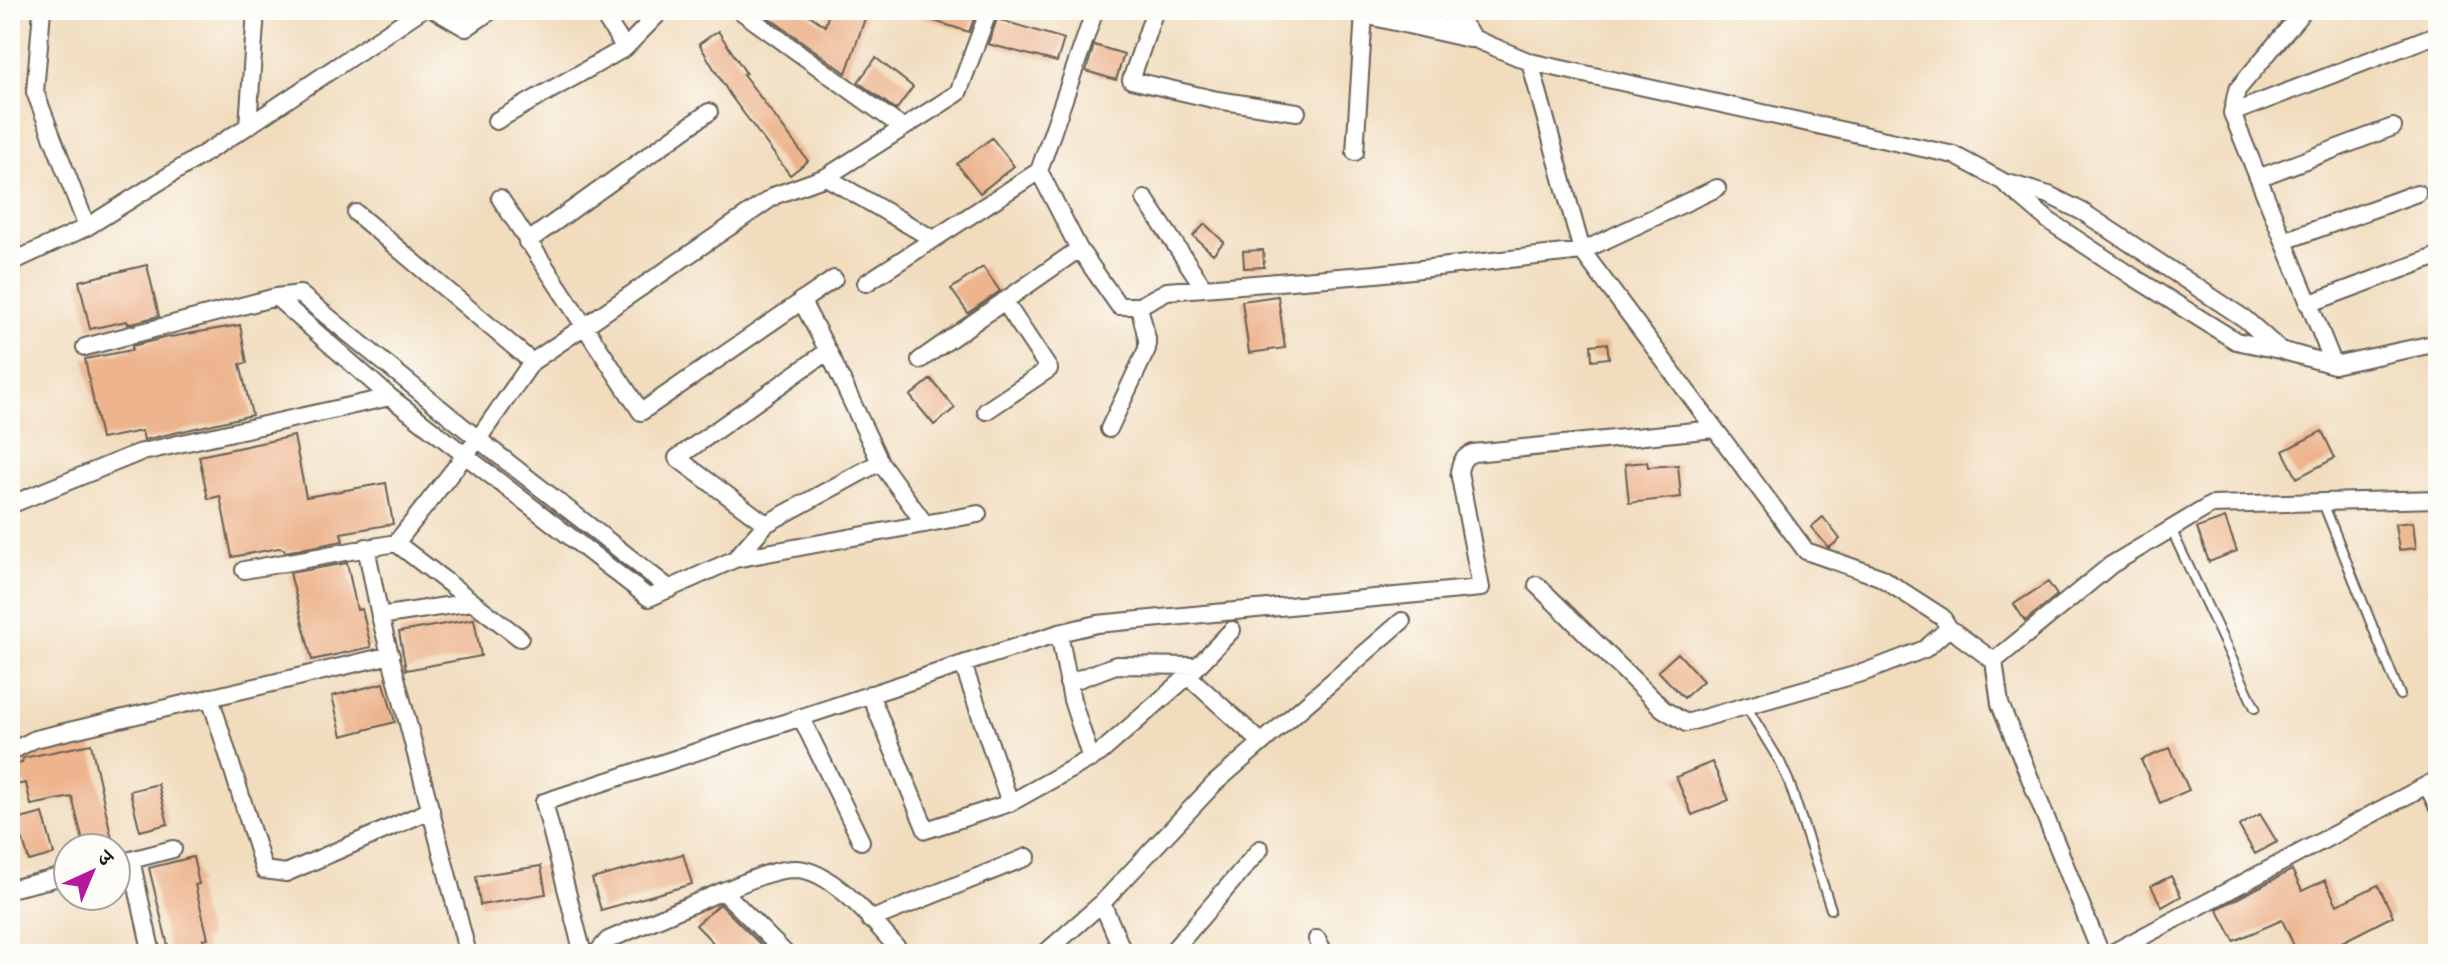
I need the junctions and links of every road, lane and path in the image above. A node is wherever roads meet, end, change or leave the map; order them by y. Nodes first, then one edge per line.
1 (42, 10) edge
2 (256, 10) edge
3 (421, 10) edge
4 (435, 10) edge
5 (492, 10) edge
6 (600, 10) edge
7 (662, 10) edge
8 (989, 10) edge
9 (1095, 10) edge
10 (1155, 10) edge
11 (1449, 10) edge
12 (2304, 10) edge
13 (742, 12) edge
14 (1358, 12) edge
15 (2438, 34) edge
16 (1470, 37) junction
17 (625, 48) junction
18 (1530, 62) junction
19 (709, 112) dead end
20 (1297, 112) dead end
21 (2232, 113) junction
22 (496, 121) dead end
23 (248, 126) junction
24 (2393, 127) dead end
25 (903, 128) junction
26 (1355, 152) dead end
27 (1039, 171) junction
28 (826, 177) junction
29 (2258, 178) junction
30 (2002, 181) junction
31 (1717, 188) dead end
32 (2417, 193) dead end
33 (500, 198) dead end
34 (1145, 199) dead end
35 (356, 213) dead end
36 (87, 227) junction
37 (933, 239) junction
38 (2284, 241) junction
39 (527, 242) junction
40 (1079, 249) junction
41 (1582, 251) junction
42 (2435, 257) dead end
43 (10, 263) edge
44 (834, 279) dead end
45 (2185, 279) junction
46 (866, 283) dead end
47 (1204, 288) junction
48 (276, 297) junction
49 (801, 300) junction
50 (1004, 301) junction
51 (2171, 301) junction
52 (2308, 304) junction
53 (1139, 306) junction
54 (587, 326) junction
55 (2438, 343) edge
56 (85, 347) dead end
57 (2280, 350) junction
58 (828, 351) junction
59 (920, 360) dead end
60 (532, 362) junction
61 (2334, 365) junction
62 (390, 397) junction
63 (986, 411) dead end
64 (1109, 429) dead end
65 (1715, 429) junction
66 (478, 439) junction
67 (465, 456) junction
68 (880, 462) junction
69 (2438, 499) edge
70 (2322, 502) junction
71 (10, 505) edge
72 (978, 514) dead end
73 (766, 524) junction
74 (925, 524) junction
75 (2171, 529) junction
76 (396, 543) junction
77 (366, 547) junction
78 (735, 559) junction
79 (244, 570) dead end
80 (1537, 585) dead end
81 (670, 589) junction
82 (472, 602) junction
83 (380, 616) junction
84 (1402, 621) dead end
85 (1949, 628) junction
86 (1232, 630) dead end
87 (1059, 633) junction
88 (520, 638) dead end
89 (391, 655) junction
90 (1994, 661) junction
91 (963, 664) junction
92 (1193, 671) junction
93 (1068, 683) junction
94 (870, 694) junction
95 (2400, 695) dead end
96 (210, 697) junction
97 (1746, 706) junction
98 (2255, 708) dead end
99 (801, 717) junction
100 (1261, 742) junction
101 (10, 752) edge
102 (1091, 759) junction
103 (2433, 782) edge
104 (1010, 803) junction
105 (2438, 807) edge
106 (431, 810) junction
107 (861, 841) dead end
108 (173, 849) dead end
109 (1260, 849) dead end
110 (1027, 857) dead end
111 (132, 860) edge
112 (52, 879) edge
113 (10, 889) edge
114 (723, 891) junction
115 (132, 892) edge
116 (1102, 903) junction
117 (1831, 909) dead end
118 (870, 920) junction
119 (1317, 939) dead end
120 (150, 953) edge
121 (468, 954) edge
122 (583, 954) edge
123 (596, 954) edge
124 (786, 954) edge
125 (903, 954) edge
126 (1044, 954) edge
127 (1124, 954) edge
128 (1170, 954) edge
129 (1325, 954) edge
130 (2101, 954) edge
131 (2110, 954) edge

1 - 36 street
2 - 23 street
3 - 23 street
4 - 5 street
6 - 17 street
7 - 17 street
8 - 25 street
9 - 27 street
10 - 20 street
11 - 16 street
12 - 21 street
13 - 25 street
14 - 16 street
14 - 26 street
15 - 21 street
16 - 18 street
17 - 22 street
18 - 30 street
18 - 41 street
19 - 39 street
21 - 29 street
23 - 36 street
24 - 29 street
25 - 28 street
27 - 37 street
27 - 40 street
28 - 37 street
28 - 54 street
29 - 38 street
30 - 45 street
30 - 51 street
31 - 41 street
32 - 38 street
33 - 39 street
34 - 47 street
35 - 60 street
36 - 43 street
37 - 46 street
38 - 52 street
39 - 54 street
40 - 50 street
40 - 53 street
41 - 47 street
41 - 65 street
42 - 52 street
44 - 49 street
45 - 51 street
45 - 57 street
47 - 53 street
48 - 56 street
48 - 62 street
48 - 66 street
49 - 54 street
49 - 58 street
50 - 59 street
50 - 63 street
51 - 57 street
52 - 61 street
53 - 64 street
54 - 60 street
55 - 61 street
57 - 61 street
58 - 68 street
58 - 73 street
60 - 66 street
62 - 67 street
62 - 71 street
65 - 85 street
65 - 87 street
66 - 67 street
66 - 81 street
67 - 76 street
67 - 81 street
68 - 73 street
68 - 74 street
69 - 70 street
70 - 75 street
70 - 95 lane
72 - 74 street
73 - 78 street
74 - 78 street
75 - 90 street
75 - 98 lane
76 - 77 street
76 - 82 street
77 - 79 street
77 - 83 street
78 - 81 street
80 - 97 street
82 - 83 street
82 - 88 street
83 - 89 street
84 - 100 street
85 - 90 street
85 - 97 street
86 - 92 street
87 - 91 street
87 - 93 street
89 - 96 street
89 - 106 street
90 - 130 street
91 - 94 street
91 - 104 street
92 - 93 street
92 - 100 street
92 - 102 street
93 - 102 street
94 - 99 street
94 - 104 street
96 - 101 street
96 - 106 street
97 - 117 lane
99 - 107 street
99 - 122 street
100 - 116 street
102 - 104 street
103 - 105 street
103 - 131 street
106 - 121 street
108 - 111 street
109 - 128 street
110 - 118 street
112 - 113 street
114 - 118 street
114 - 123 street
114 - 124 street
115 - 120 street
116 - 126 street
116 - 127 street
118 - 125 street
119 - 129 street

